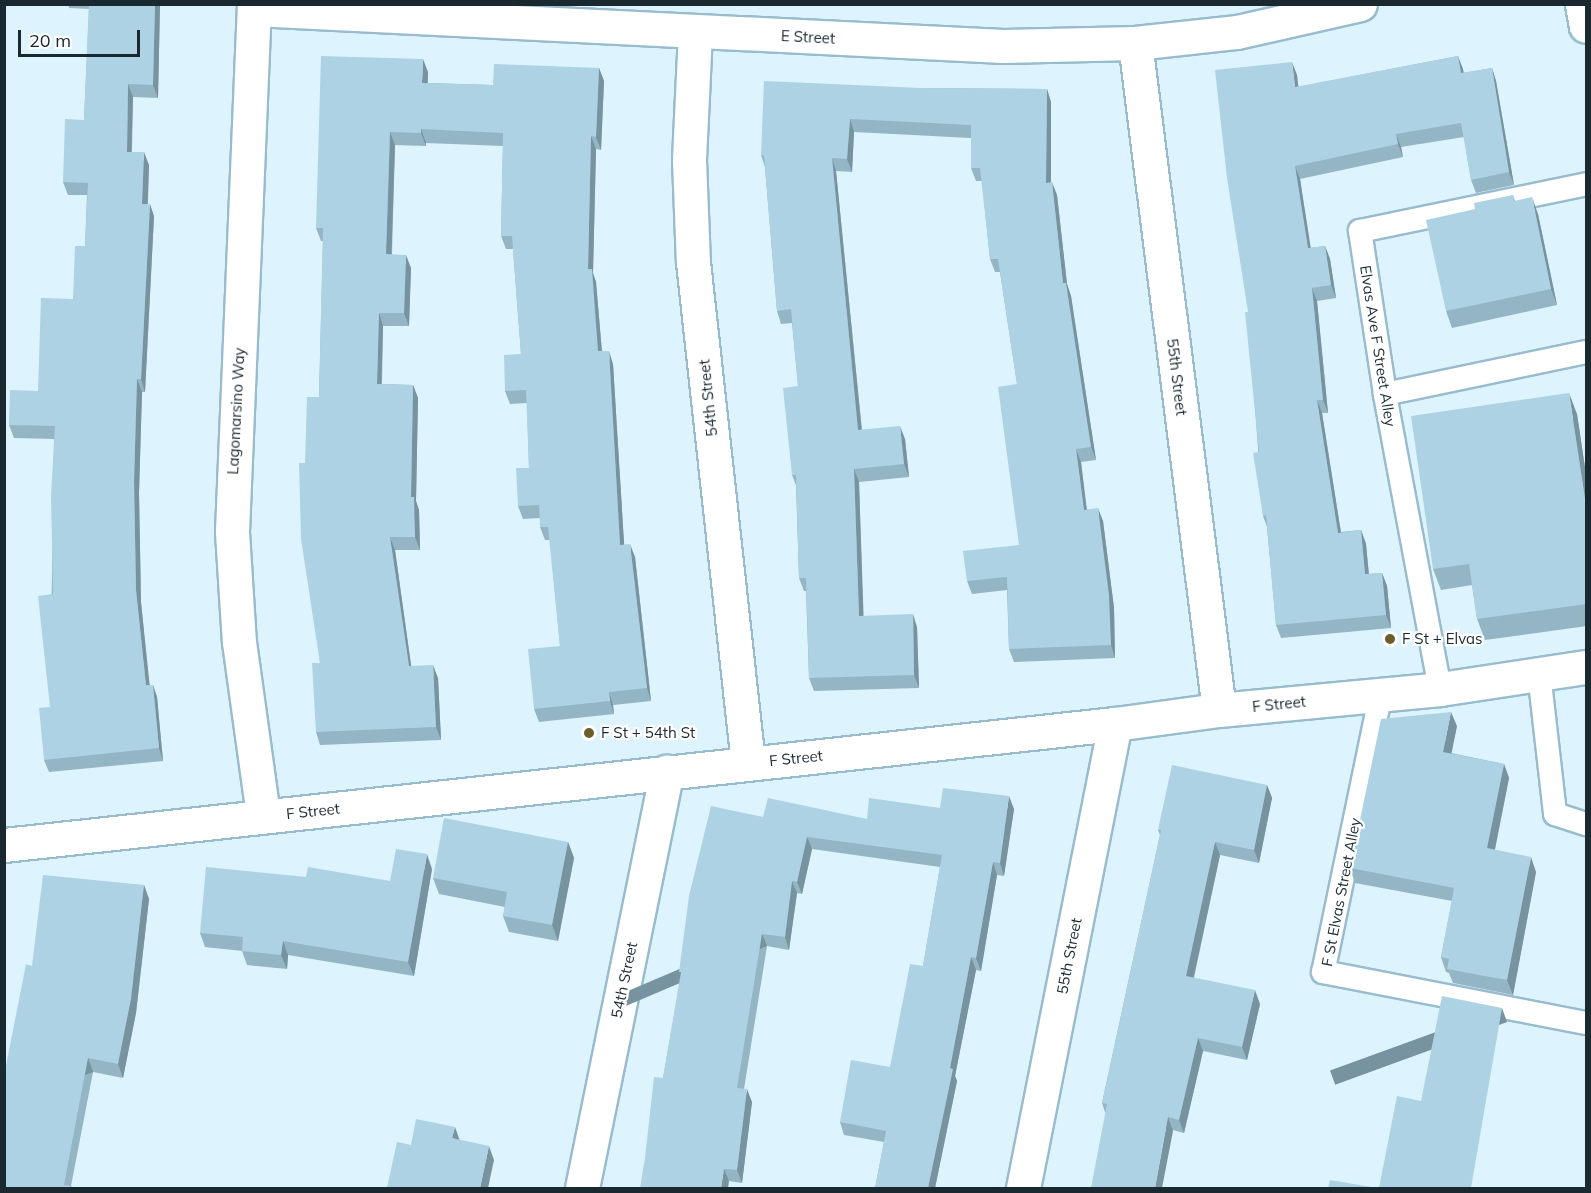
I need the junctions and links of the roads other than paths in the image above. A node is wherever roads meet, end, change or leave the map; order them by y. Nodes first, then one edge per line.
1 (1360, 4) edge
2 (1582, 4) edge
3 (254, 7) edge
4 (1587, 26) edge
5 (695, 32) junction
6 (1135, 43) junction
7 (1587, 184) edge
8 (1587, 352) edge
9 (1385, 394) junction
10 (1587, 668) edge
11 (1539, 673) junction
12 (1440, 689) junction
13 (1381, 693) junction
14 (1219, 710) junction
15 (1116, 724) junction
16 (748, 763) junction
17 (667, 772) junction
18 (263, 816) junction
19 (1587, 824) edge
20 (4, 845) edge
21 (1587, 1023) edge
22 (582, 1188) edge
23 (1023, 1188) edge

1 - 6 street, E Street
2 - 4 street
3 - 5 street, E Street
3 - 18 street, Lagomarsino Way
5 - 6 street, E Street
5 - 16 street, 54th Street
6 - 14 street, 55th Street
7 - 9 lane, Elvas Ave F Street Alley
8 - 9 lane
9 - 12 lane, Elvas Ave F Street Alley
10 - 11 street, F Street
11 - 12 street, F Street
11 - 19 lane
12 - 13 street, F Street
13 - 14 street, F Street
13 - 21 lane, F St Elvas Street Alley
14 - 15 street, F Street
15 - 16 street, F Street
15 - 23 street, 55th Street
16 - 17 street, F Street
17 - 18 street, F Street
17 - 22 street, 54th Street
18 - 20 street, F Street

